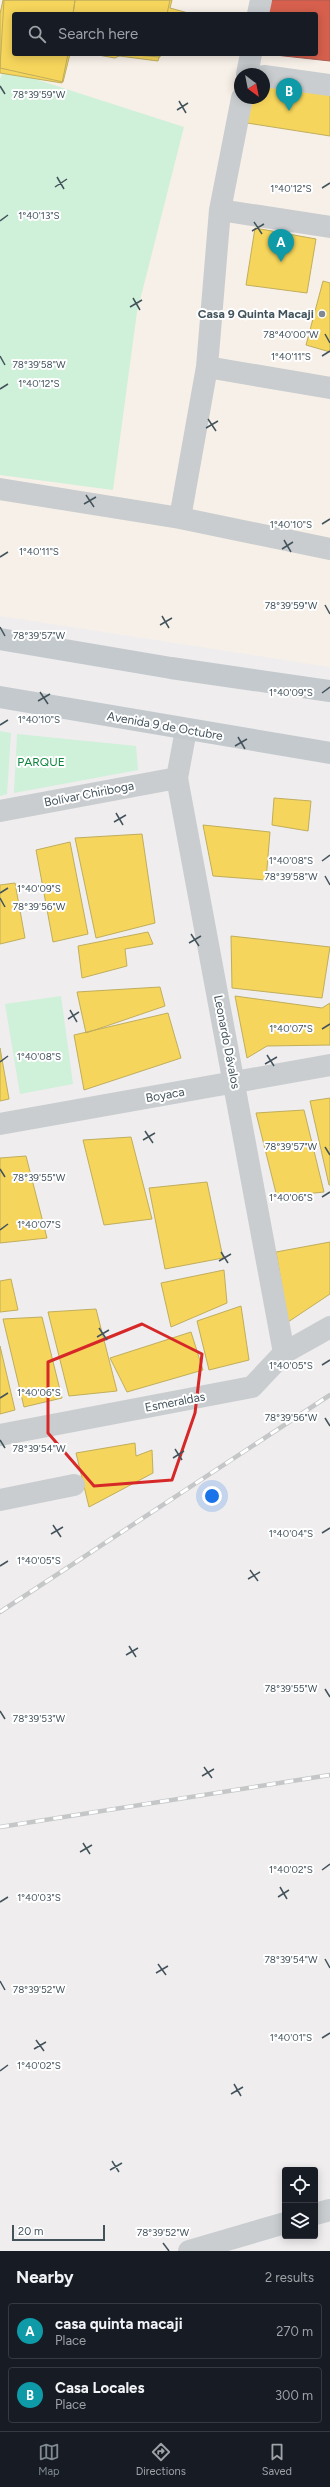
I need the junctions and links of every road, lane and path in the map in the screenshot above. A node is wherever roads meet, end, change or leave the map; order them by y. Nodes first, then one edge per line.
1 (261, 0) edge
2 (258, 12) edge
3 (251, 56) edge
4 (248, 68) edge
5 (270, 77) edge
6 (330, 85) edge
7 (241, 104) edge
8 (220, 210) junction
9 (330, 227) edge
10 (207, 367) junction
11 (330, 388) edge
12 (0, 489) edge
13 (180, 518) junction
14 (330, 549) edge
15 (0, 639) edge
16 (330, 691) edge
17 (0, 697) edge
18 (186, 730) junction
19 (330, 753) edge
20 (177, 778) junction
21 (0, 811) edge
22 (330, 1065) edge
23 (234, 1082) junction
24 (0, 1124) edge
25 (330, 1327) edge
26 (284, 1354) junction
27 (0, 1435) edge
28 (74, 1485) dead end
29 (0, 1500) edge
30 (330, 2210) edge
31 (318, 2213) edge
32 (282, 2224) edge
33 (189, 2251) edge

1 - 2 street
3 - 4 street
5 - 6 street
7 - 8 street
8 - 9 street
8 - 10 street
10 - 11 street
10 - 13 street
12 - 13 street
13 - 14 street
15 - 16 main road
17 - 18 main road, Avenida 9 de Octubre
18 - 19 main road, Avenida 9 de Octubre
18 - 20 street, Leonardo Dávalos
20 - 21 street, Bolívar Chiriboga
20 - 23 street, Leonardo Dávalos
22 - 23 street, Boyaca
23 - 24 street, Boyaca
23 - 26 street, Leonardo Dávalos
25 - 26 street, Esmeraldas
26 - 27 street, Esmeraldas
28 - 29 street
30 - 31 street
32 - 33 street

